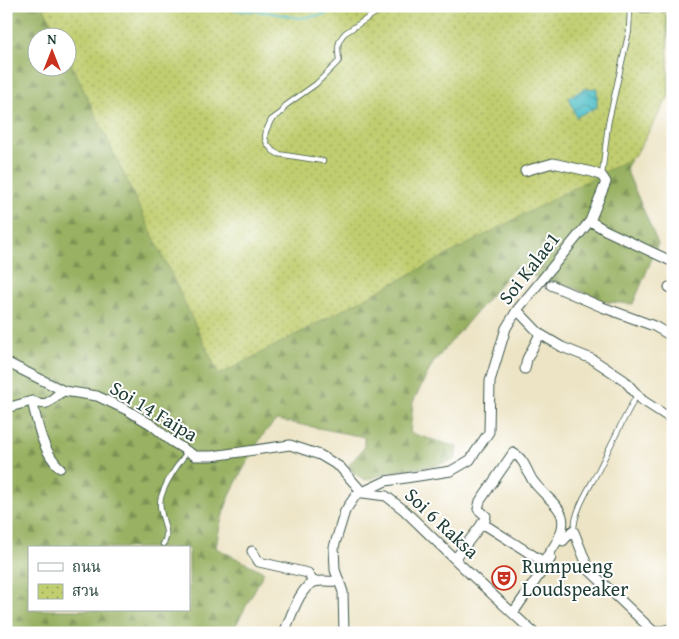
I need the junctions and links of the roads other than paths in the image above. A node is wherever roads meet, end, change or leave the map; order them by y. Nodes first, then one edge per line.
1 (386, 6) edge
2 (630, 6) edge
3 (634, 6) edge
4 (664, 7) edge
5 (324, 160) dead end
6 (525, 171) dead end
7 (602, 176) junction
8 (590, 221) junction
9 (673, 262) edge
10 (551, 285) dead end
11 (517, 310) junction
12 (540, 334) junction
13 (673, 337) edge
14 (6, 362) edge
15 (525, 370) dead end
16 (64, 391) junction
17 (638, 395) junction
18 (32, 401) junction
19 (6, 408) edge
20 (673, 420) edge
21 (187, 452) junction
22 (60, 468) dead end
23 (364, 493) junction
24 (482, 523) junction
25 (574, 532) junction
26 (163, 544) dead end
27 (252, 551) dead end
28 (455, 559) junction
29 (313, 582) junction
30 (339, 582) junction
31 (513, 613) junction
32 (669, 630) edge
33 (284, 633) edge
34 (344, 633) edge
35 (534, 633) edge
36 (653, 633) edge

1 - 5 lane
2 - 7 lane
3 - 4 lane
6 - 7 street
7 - 8 street, Soi Kalae1
8 - 9 street
8 - 11 street, Soi Kalae1
10 - 13 street
11 - 12 street
11 - 23 street, Soi Kalae1
12 - 15 street
12 - 17 street
14 - 16 street, Soi 14 Faipa
16 - 18 street
16 - 21 street, Soi 14 Faipa
17 - 20 street
17 - 25 lane
18 - 19 street
18 - 22 street
21 - 23 street, Soi 14 Faipa
21 - 26 lane
23 - 28 street, Soi 6 Raksa
23 - 30 street, Soi Kalae1
24 - 24 street
24 - 28 street
25 - 31 street
25 - 36 street
27 - 29 street
28 - 31 street, Soi 6 Raksa
29 - 30 street
29 - 33 street
30 - 34 street, Soi Kalae1
31 - 35 street, Soi 6 Raksa
32 - 36 street

